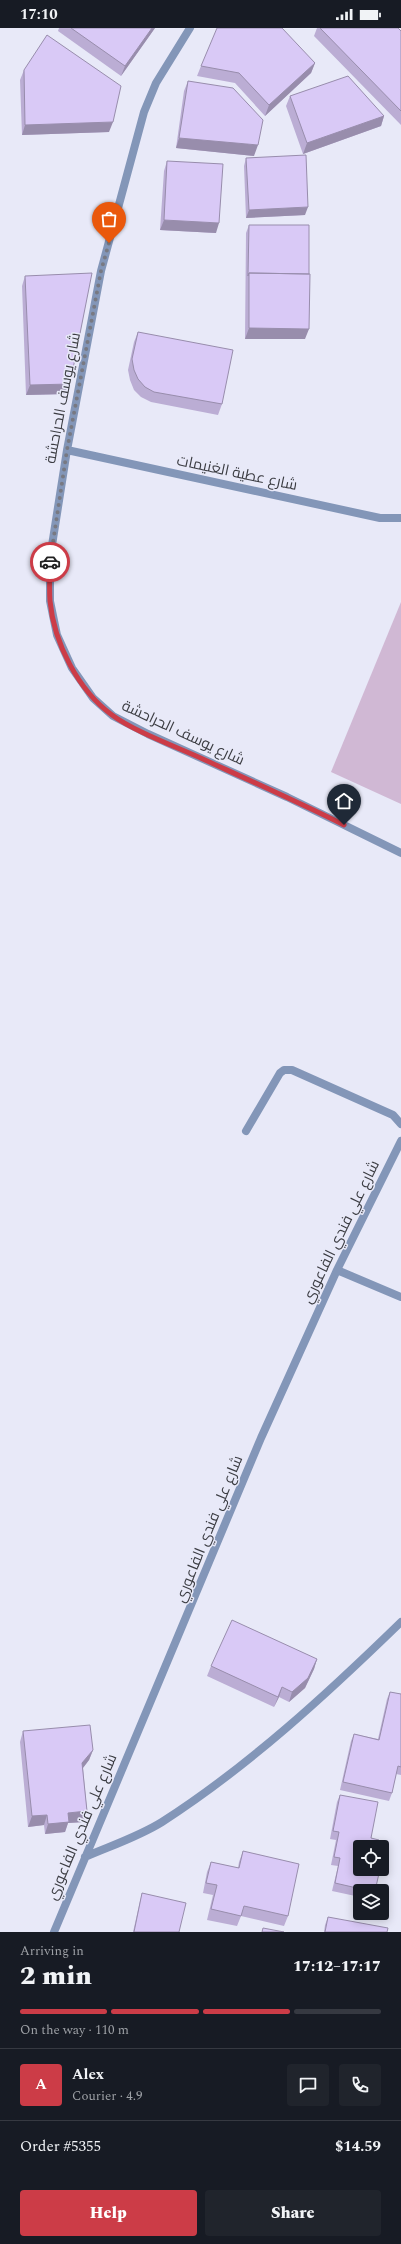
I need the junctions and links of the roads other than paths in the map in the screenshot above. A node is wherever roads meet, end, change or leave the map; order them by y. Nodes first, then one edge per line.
1 (190, 28) edge
2 (67, 450) junction
3 (401, 518) edge
4 (401, 853) edge
5 (401, 1124) edge
6 (246, 1131) dead end
7 (401, 1141) edge
8 (337, 1270) junction
9 (401, 1297) edge
10 (401, 1622) edge
11 (84, 1858) junction
12 (54, 1932) edge

1 - 2 street, شارع يوسف الحراحشة
2 - 3 street, شارع عطية الغنيمات
2 - 4 street, شارع يوسف الحراحشة
5 - 6 street
7 - 8 street, شارع علي فندي الفاعوري
8 - 9 street
8 - 11 street, شارع علي فندي الفاعوري
10 - 11 street
11 - 12 street, شارع علي فندي الفاعوري

